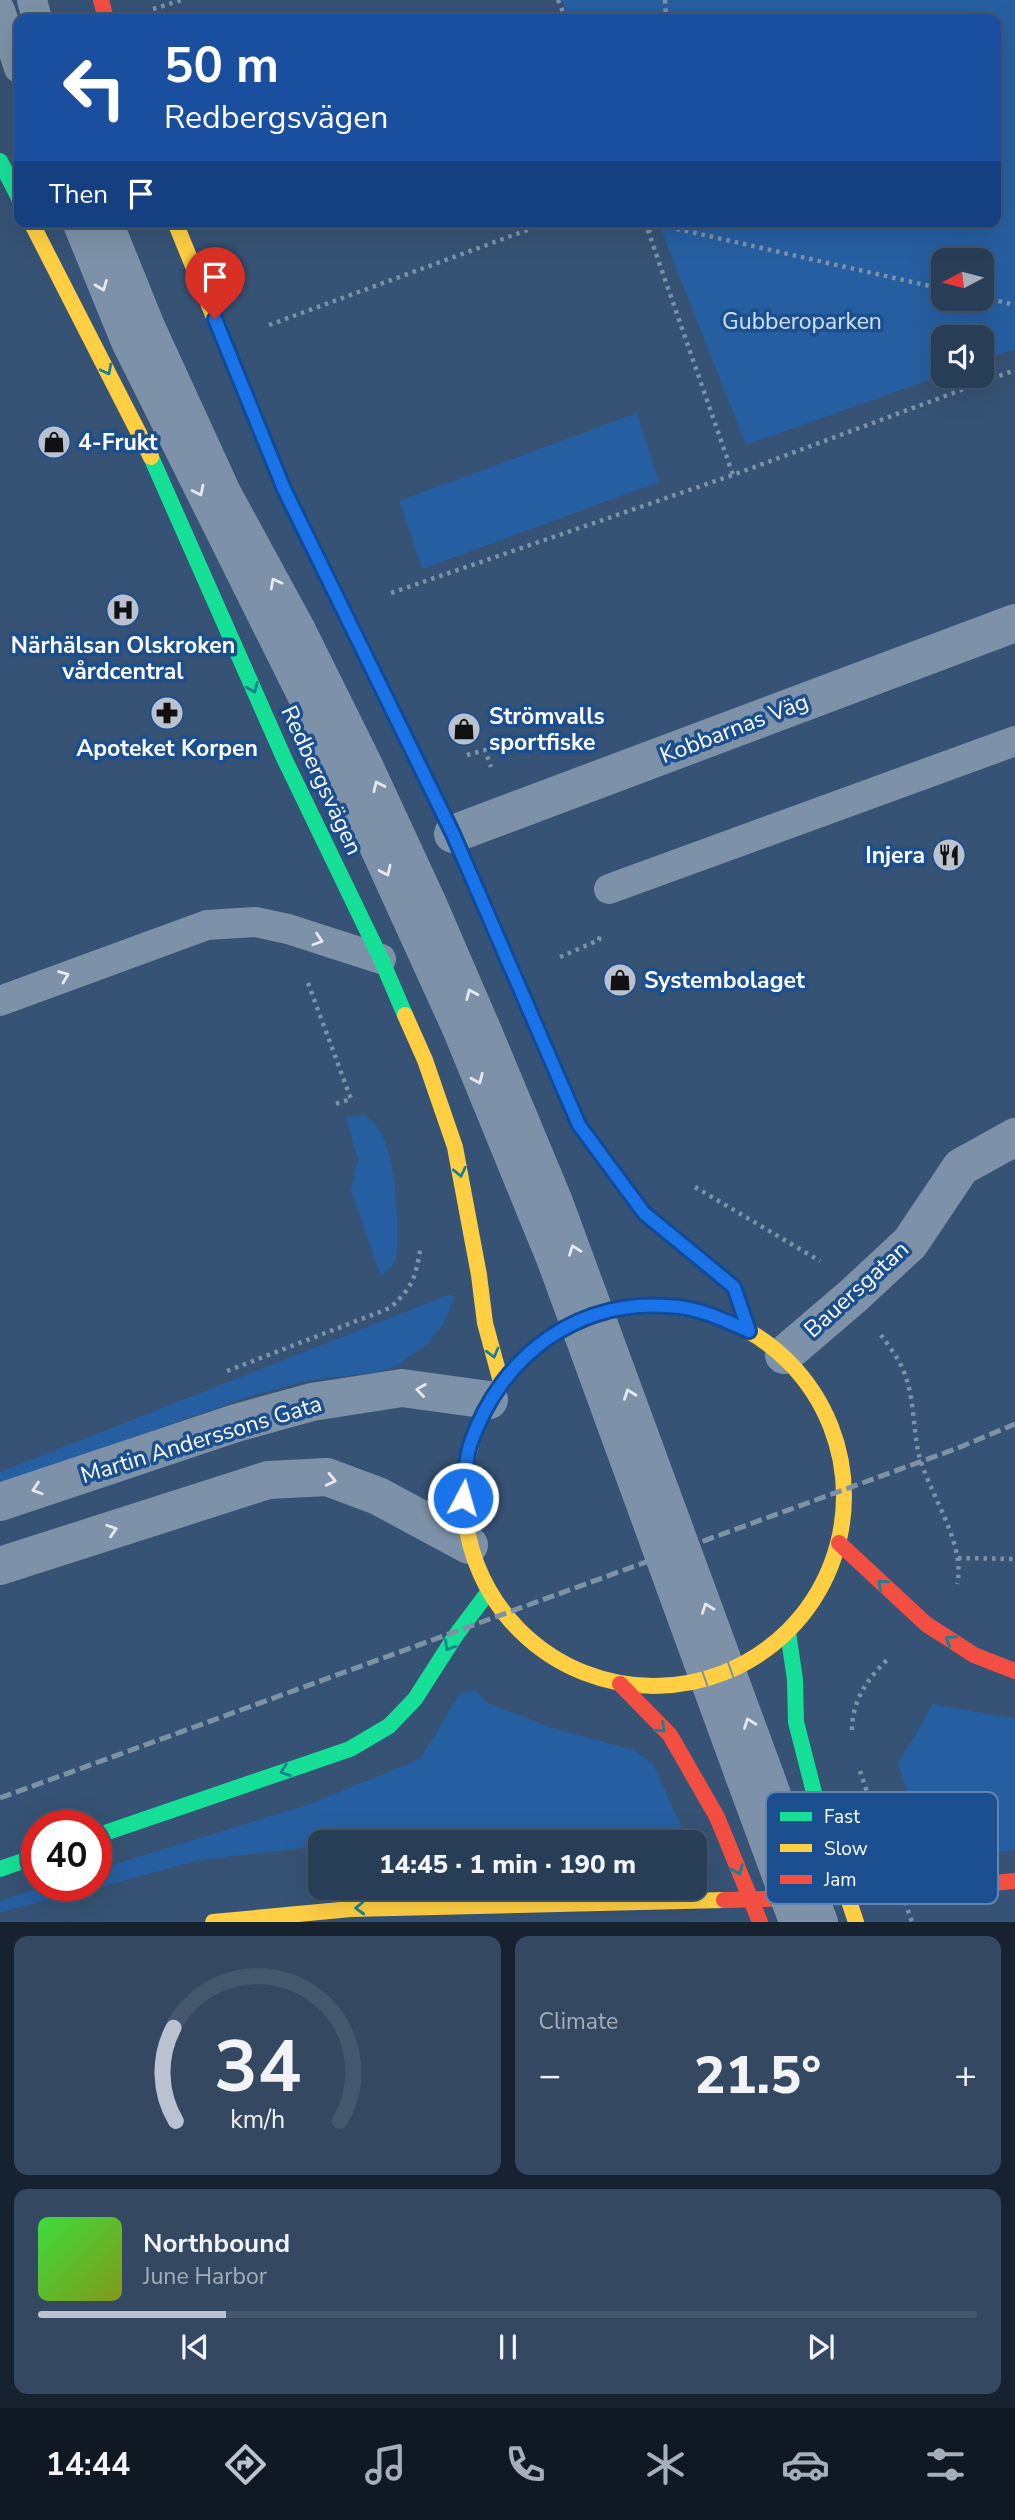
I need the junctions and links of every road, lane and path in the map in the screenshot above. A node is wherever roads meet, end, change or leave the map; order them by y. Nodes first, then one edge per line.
1 (0, 10) edge
2 (14, 53) edge
3 (0, 161) edge
4 (14, 188) edge
5 (35, 228) edge
6 (79, 228) edge
7 (110, 228) edge
8 (177, 228) edge
9 (533, 228) edge
10 (647, 228) edge
11 (653, 228) edge
12 (683, 228) edge
13 (648, 231) junction
14 (931, 286) edge
15 (994, 301) edge
16 (1015, 305) edge
17 (268, 326) dead end
18 (1015, 370) edge
19 (733, 475) junction
20 (345, 613) junction
21 (1015, 623) edge
22 (1015, 741) edge
23 (453, 834) junction
24 (609, 889) dead end
25 (288, 929) junction
26 (381, 959) junction
27 (0, 1001) edge
28 (335, 1104) dead end
29 (1015, 1136) edge
30 (693, 1186) dead end
31 (853, 1296) junction
32 (587, 1318) junction
33 (749, 1331) junction
34 (784, 1355) junction
35 (495, 1391) junction
36 (0, 1502) edge
37 (839, 1543) junction
38 (469, 1545) junction
39 (958, 1558) junction
40 (1015, 1559) edge
41 (0, 1566) edge
42 (489, 1591) junction
43 (926, 1624) junction
44 (788, 1632) junction
45 (1015, 1671) edge
46 (718, 1676) junction
47 (620, 1684) junction
48 (851, 1738) dead end
49 (857, 1760) dead end
50 (860, 1772) dead end
51 (754, 1775) junction
52 (814, 1792) edge
53 (766, 1801) edge
54 (766, 1819) edge
55 (112, 1831) edge
56 (21, 1862) edge
57 (0, 1869) edge
58 (766, 1899) edge
59 (789, 1904) edge
60 (814, 1904) edge
61 (850, 1904) edge
62 (213, 1922) edge
63 (760, 1922) edge
64 (794, 1922) edge
65 (822, 1922) edge
66 (856, 1922) edge

1 - 2 lane
3 - 4 main road
5 -> 26 main road, Redbergsvägen
6 -> 32 lane
32 -> 7 lane
8 - 20 main road
9 - 17 path
10 - 13 path
11 - 13 path
12 - 14 path
13 - 19 path
15 - 16 path
18 - 19 path
19 - 20 path
20 - 23 main road
21 - 23 street, Kobbarnas Väg
22 - 24 lane
23 - 33 main road
25 -> 26 lane
27 -> 25 lane
25 - 28 path
26 -> 35 main road, Redbergsvägen
29 - 31 street, Bauersgatan
30 - 31 path
31 - 34 street, Bauersgatan
31 - 39 path
32 - 33 main road
32 - 35 main road
32 - 46 lane
33 - 34 main road
34 - 37 main road
35 -> 36 street, Martin Anderssons Gata
35 - 38 main road
43 -> 37 main road
37 - 44 main road
41 -> 38 street
38 - 42 main road
39 - 40 path
39 - 43 path
42 - 47 main road
42 -> 55 main road
45 -> 43 main road
43 - 48 path
44 - 46 main road
44 - 52 main road, bridge
46 - 47 main road
46 - 51 lane
47 -> 63 main road, bridge
49 - 50 path
51 - 53 lane, bridge
51 - 54 lane, bridge
56 - 57 main road
58 -> 62 main road
59 - 64 lane, bridge
60 - 65 lane, bridge
61 - 66 main road, bridge

